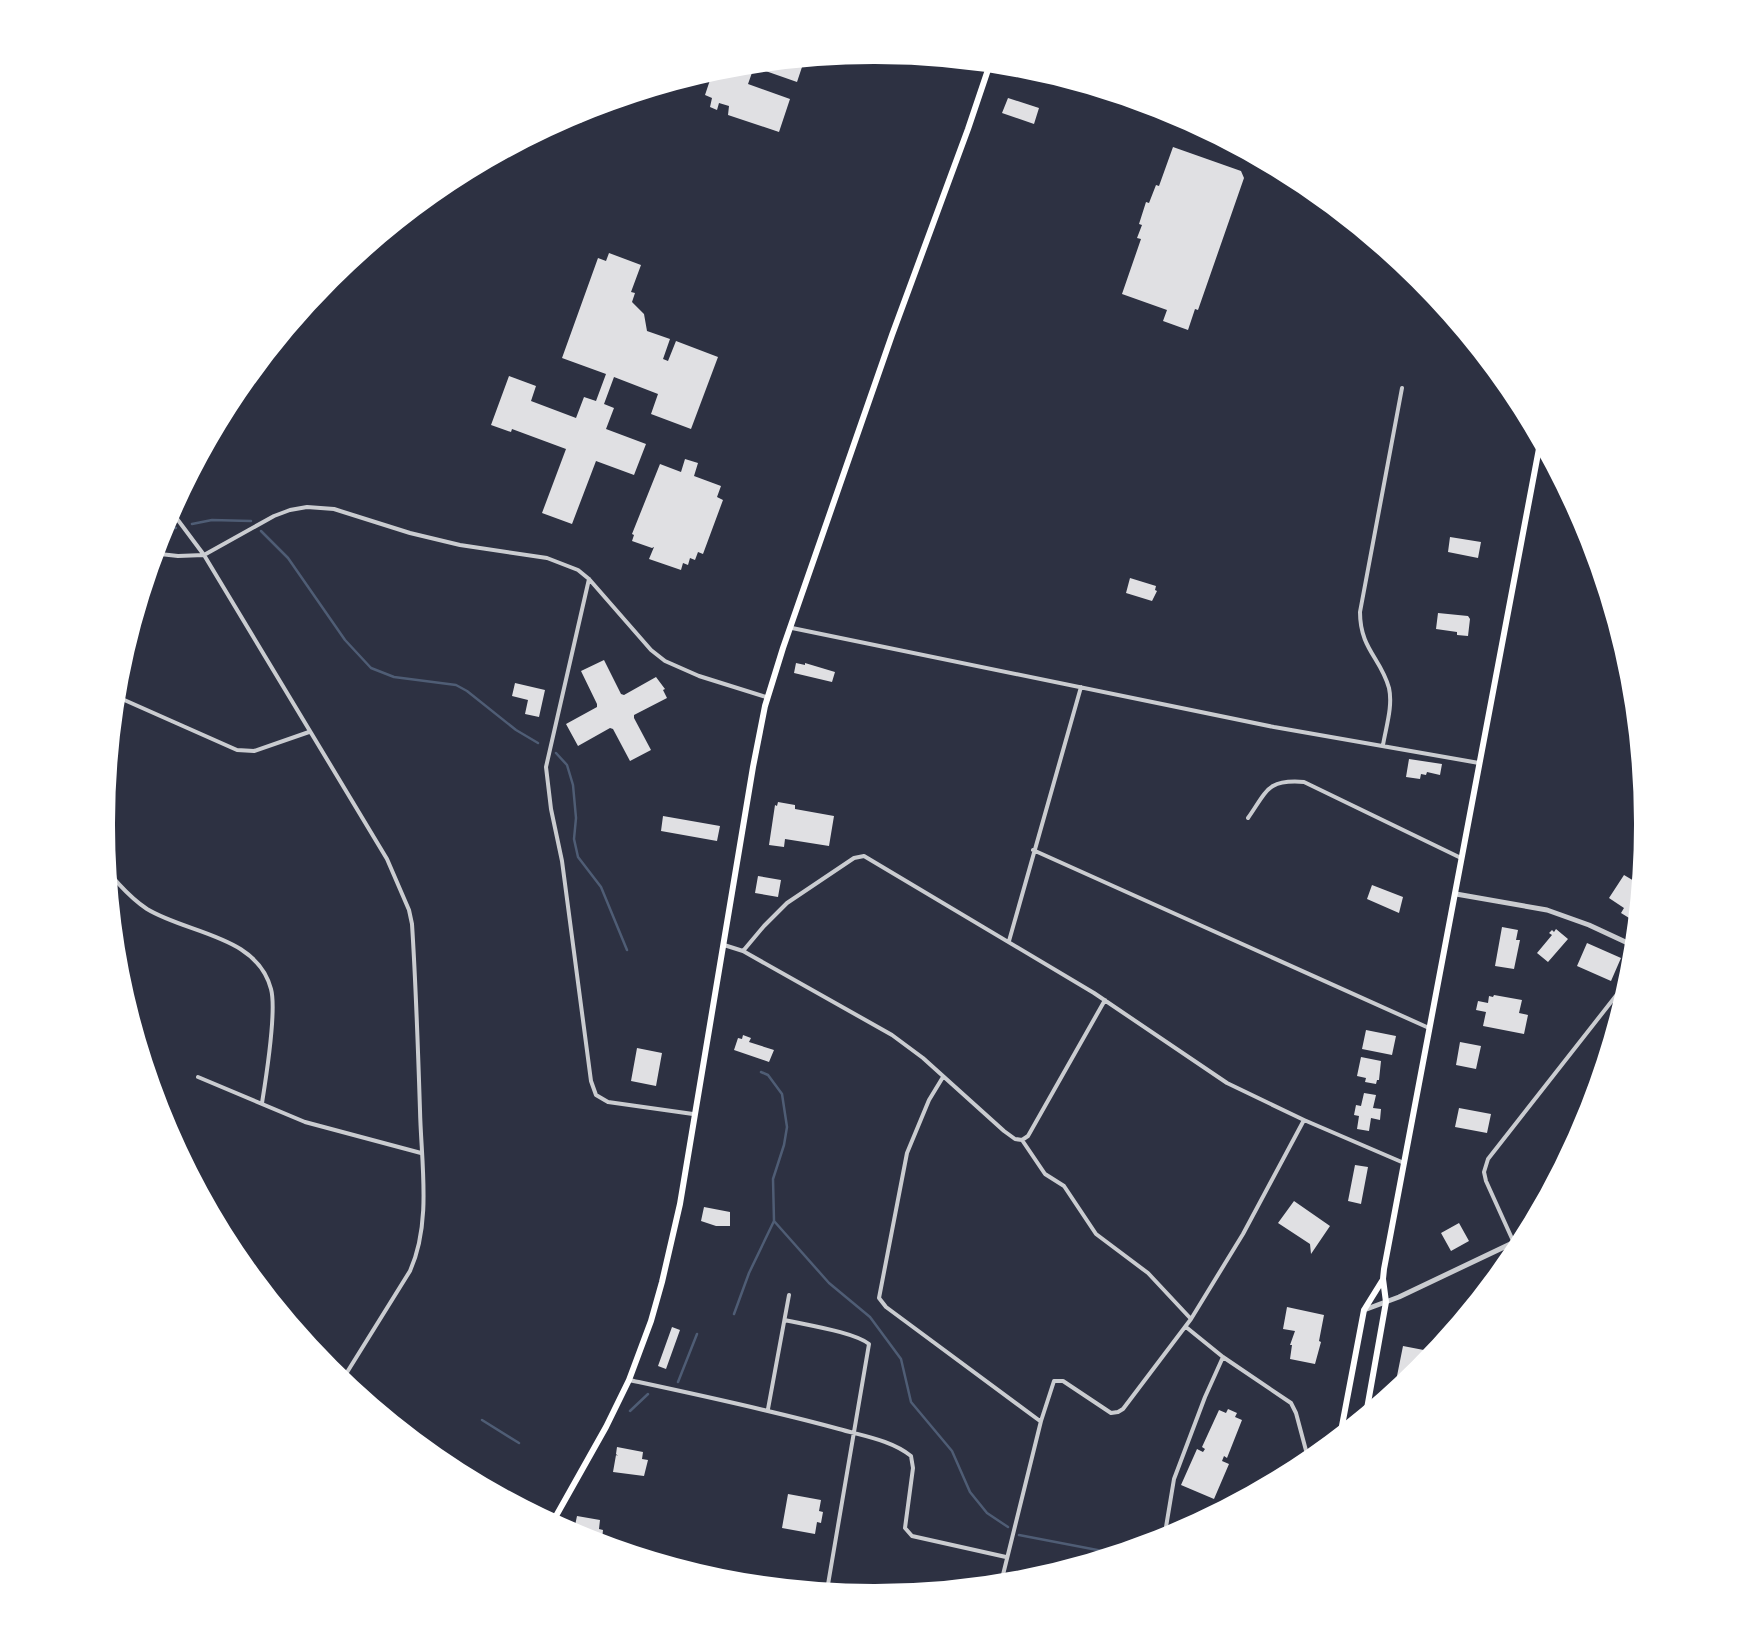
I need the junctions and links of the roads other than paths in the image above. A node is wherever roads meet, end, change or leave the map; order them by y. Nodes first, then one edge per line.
1 (989, 66) edge
2 (582, 116) edge
3 (580, 122) dead end
4 (1402, 388) dead end
5 (1540, 444) edge
6 (174, 515) edge
7 (158, 554) edge
8 (204, 556) junction
9 (589, 579) junction
10 (790, 628) junction
11 (1081, 687) junction
12 (768, 697) junction
13 (119, 698) edge
14 (309, 732) junction
15 (1382, 745) junction
16 (1479, 763) junction
17 (1248, 818) dead end
18 (1033, 850) junction
19 (1461, 858) junction
20 (110, 871) edge
21 (1454, 894) junction
22 (1010, 941) junction
23 (1631, 944) edge
24 (724, 945) junction
25 (744, 951) junction
26 (1623, 987) edge
27 (1106, 1000) junction
28 (1430, 1028) junction
29 (198, 1077) dead end
30 (943, 1078) junction
31 (262, 1103) junction
32 (696, 1114) junction
33 (1304, 1120) junction
34 (1022, 1140) junction
35 (421, 1154) junction
36 (1404, 1163) junction
37 (1514, 1243) joint
38 (1383, 1279) junction
39 (789, 1295) dead end
40 (1386, 1302) junction
41 (1364, 1310) junction
42 (1191, 1319) junction
43 (785, 1320) junction
44 (1186, 1326) junction
45 (1223, 1357) junction
46 (345, 1376) edge
47 (629, 1380) junction
48 (768, 1410) junction
49 (1367, 1410) edge
50 (1041, 1421) junction
51 (1341, 1431) edge
52 (854, 1433) junction
53 (1307, 1455) edge
54 (554, 1519) edge
55 (1165, 1532) edge
56 (1006, 1557) junction
57 (1001, 1579) edge
58 (827, 1588) edge

1 - 10 main road
2 - 3 street
4 - 15 street
5 - 16 main road
6 - 8 street
7 - 8 street
8 - 9 street
8 - 14 street
9 - 12 street
9 - 32 street
10 - 11 street
10 - 12 main road
11 - 15 street
11 - 18 street
12 - 24 main road
13 - 14 street
14 - 35 street
15 - 16 street
16 - 19 main road
17 - 19 street
18 - 22 street
18 - 28 street
19 - 21 main road
20 - 31 street
21 - 23 street
21 - 28 main road
22 - 25 street
22 - 27 street
24 - 25 street
24 - 32 main road
25 - 30 street
26 - 37 street
27 - 33 street
27 - 34 street
28 - 36 main road
29 - 31 street
30 - 34 street
30 - 50 street
31 - 35 street
32 - 47 main road
33 - 36 street
33 - 42 street
34 - 42 street
35 - 46 street
36 - 38 main road
37 - 40 street
38 - 40 main road
38 - 41 main road
39 - 43 street
40 - 41 street
40 - 49 main road
41 - 51 main road
42 - 44 street
43 - 48 street
43 - 52 street
44 - 45 street
44 - 50 street
45 - 53 street
45 - 55 street
47 - 48 street
47 - 54 main road
48 - 52 street
50 - 56 street
52 - 56 street
52 - 58 street
56 - 57 street

